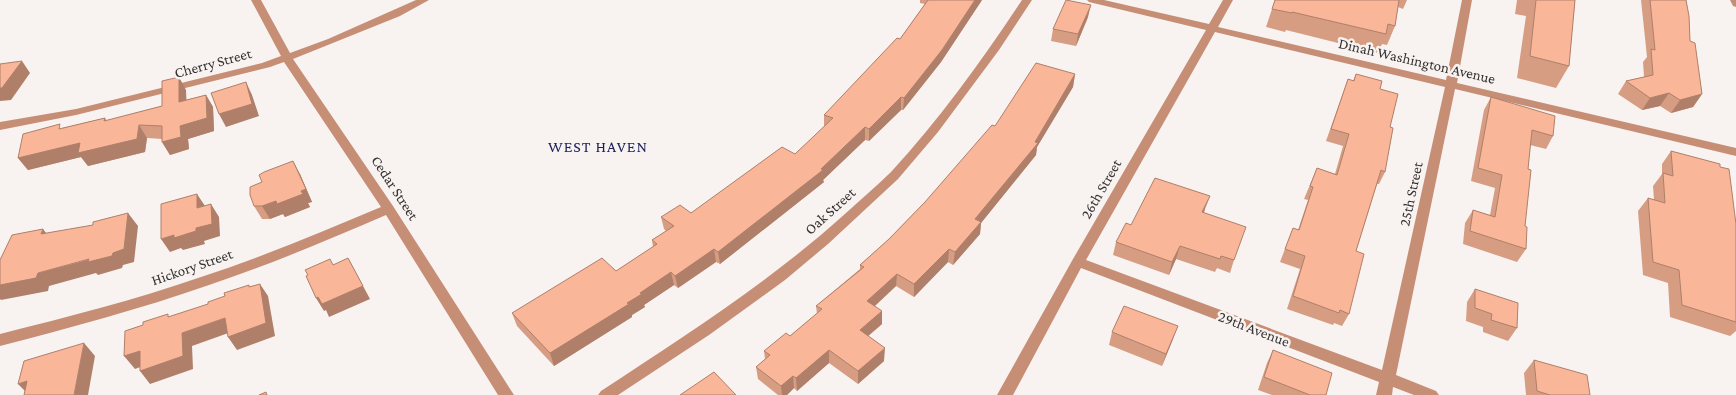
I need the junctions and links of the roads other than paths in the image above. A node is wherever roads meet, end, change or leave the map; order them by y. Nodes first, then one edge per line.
1 (256, 0) edge
2 (424, 0) edge
3 (1027, 0) edge
4 (1092, 0) edge
5 (1228, 0) edge
6 (1467, 0) edge
7 (1735, 0) edge
8 (1736, 4) edge
9 (1212, 29) junction
10 (287, 58) junction
11 (1452, 84) junction
12 (0, 126) edge
13 (1736, 152) edge
14 (390, 209) junction
15 (1078, 262) junction
16 (0, 340) edge
17 (1388, 379) junction
18 (506, 395) edge
19 (606, 395) edge
20 (1005, 395) edge
21 (1384, 395) edge
22 (1430, 395) edge

1 - 10 street, Cedar Street
2 - 10 street, Cherry Street
3 - 19 street, Oak Street
4 - 9 street, Dinah Washington Avenue
5 - 9 street, 26th Street
6 - 11 street, 25th Street
7 - 8 street
9 - 11 street, Dinah Washington Avenue
9 - 15 street, 26th Street
10 - 12 street, Cherry Street
10 - 14 street, Cedar Street
11 - 13 street, Dinah Washington Avenue
11 - 17 street, 25th Street
14 - 16 street, Hickory Street
14 - 18 street, Cedar Street
15 - 17 street, 29th Avenue
15 - 20 street, 26th Street
17 - 21 street, 25th Street
17 - 22 street, 29th Avenue

